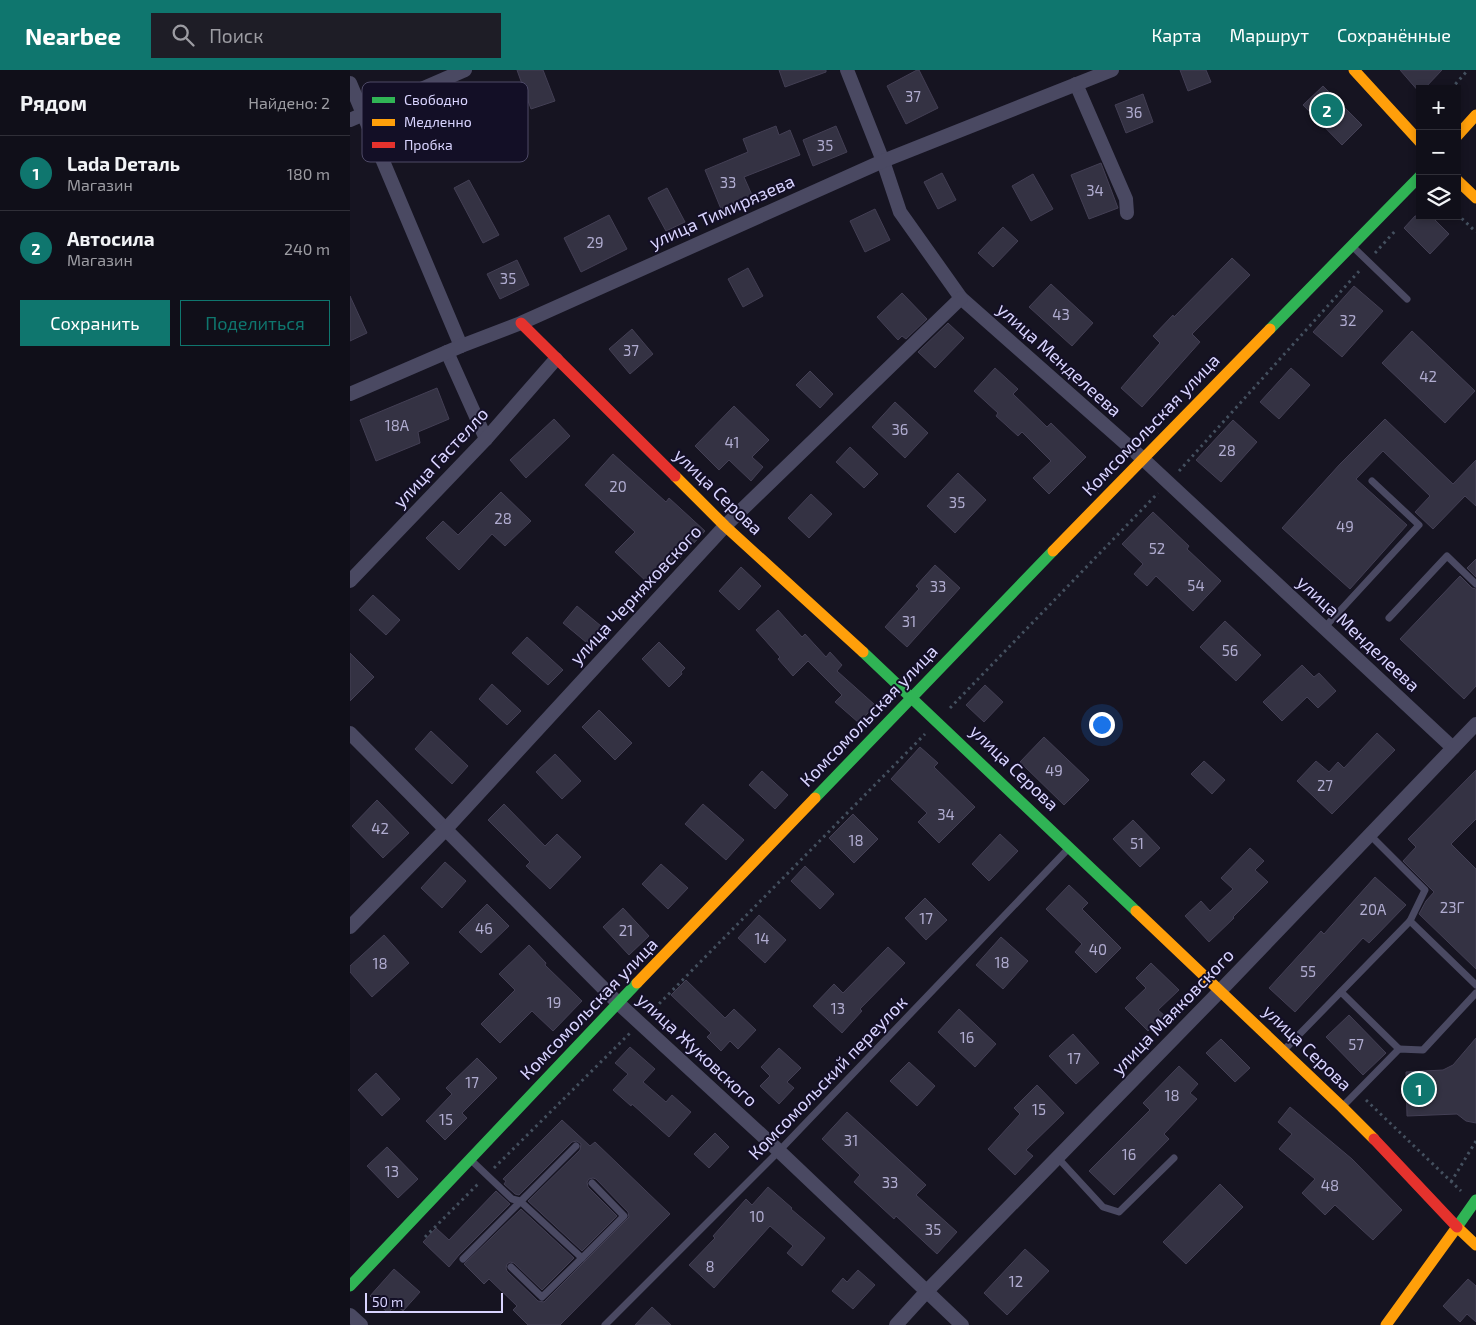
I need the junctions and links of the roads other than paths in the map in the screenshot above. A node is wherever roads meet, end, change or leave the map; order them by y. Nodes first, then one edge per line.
1 (465, 70) edge
2 (847, 70) edge
3 (1112, 70) edge
4 (1354, 70) edge
5 (437, 82) edge
6 (350, 83) edge
7 (1076, 84) junction
8 (362, 110) edge
9 (362, 115) edge
10 (1476, 116) edge
11 (350, 120) edge
12 (1461, 132) edge
13 (1416, 138) edge
14 (883, 161) junction
15 (384, 162) edge
16 (1416, 180) edge
17 (1461, 184) edge
18 (1476, 198) edge
19 (1127, 213) dead end
20 (1351, 246) junction
21 (961, 298) junction
22 (1407, 299) dead end
23 (522, 323) junction
24 (461, 346) junction
25 (447, 352) junction
26 (556, 359) junction
27 (350, 394) edge
28 (486, 439) junction
29 (1142, 458) junction
30 (1372, 481) dead end
31 (725, 526) junction
32 (350, 581) edge
33 (1476, 584) edge
34 (1389, 618) dead end
35 (1324, 628) junction
36 (912, 697) junction
37 (1476, 724) edge
38 (350, 733) edge
39 (1453, 748) junction
40 (445, 830) junction
41 (1370, 835) junction
42 (1070, 848) junction
43 (1410, 921) junction
44 (350, 927) edge
45 (1476, 986) edge
46 (1220, 991) junction
47 (1340, 992) junction
48 (1476, 993) edge
49 (618, 1003) junction
50 (1399, 1050) junction
51 (1283, 1051) junction
52 (1342, 1108) junction
53 (576, 1146) dead end
54 (779, 1151) junction
55 (1057, 1157) junction
56 (1174, 1158) dead end
57 (470, 1159) junction
58 (592, 1183) dead end
59 (520, 1201) junction
60 (1475, 1201) edge
61 (1457, 1227) junction
62 (1476, 1245) edge
63 (582, 1258) junction
64 (463, 1259) dead end
65 (511, 1267) dead end
66 (350, 1286) edge
67 (927, 1291) junction
68 (350, 1315) edge
69 (361, 1325) edge
70 (605, 1325) edge
71 (896, 1325) edge
72 (962, 1325) edge
73 (1386, 1325) edge

1 - 5 street
2 - 14 street, улица Менделеева
3 - 7 street, улица Тимирязева
4 - 13 main road
6 - 8 street
7 - 14 street, улица Тимирязева
7 - 19 street
9 - 11 street
10 - 12 main road
14 - 21 street, улица Менделеева
14 - 23 street, улица Тимирязева
15 - 24 street
16 - 20 main road, Комсомольская улица
17 - 18 main road
20 - 22 lane
20 - 29 main road, Комсомольская улица
21 - 29 street, улица Менделеева
21 - 31 street, улица Черняховского
23 - 24 street, улица Тимирязева
23 - 26 main road, улица Серова
24 - 25 street, улица Тимирязева
25 - 27 street, улица Тимирязева
25 - 28 street
26 - 28 street, улица Гастелло
26 - 31 main road, улица Серова
28 - 32 street, улица Гастелло
29 - 35 street, улица Менделеева
29 - 36 main road, Комсомольская улица
30 - 35 lane
31 - 36 main road, улица Серова
31 - 40 street, улица Черняховского
33 - 34 lane
35 - 39 street, улица Менделеева
36 - 42 main road, улица Серова
36 - 49 main road, Комсомольская улица
37 - 39 street, улица Маяковского
38 - 40 street, улица Жуковского
39 - 41 street, улица Маяковского
40 - 44 street, улица Черняховского
40 - 49 street, улица Жуковского
41 - 43 lane
41 - 46 street, улица Маяковского
42 - 46 main road, улица Серова
42 - 54 lane, Комсомольский переулок
43 - 45 lane
43 - 47 lane
46 - 51 main road, улица Серова
46 - 55 street, улица Маяковского
47 - 50 lane
47 - 51 lane
48 - 50 lane
49 - 54 street, улица Жуковского
49 - 57 main road, Комсомольская улица
50 - 52 lane
51 - 52 main road, улица Серова
52 - 61 main road, улица Серова
53 - 59 lane
54 - 67 street, улица Жуковского
54 - 70 lane, Комсомольский переулок
55 - 56 lane
55 - 67 street, улица Маяковского
57 - 59 lane
57 - 66 main road, Комсомольская улица
58 - 63 lane
59 - 63 lane
59 - 64 lane
60 - 61 main road
61 - 62 main road, улица Серова
61 - 73 main road
63 - 65 lane
67 - 71 street, улица Маяковского
67 - 72 street, улица Жуковского
68 - 69 street

